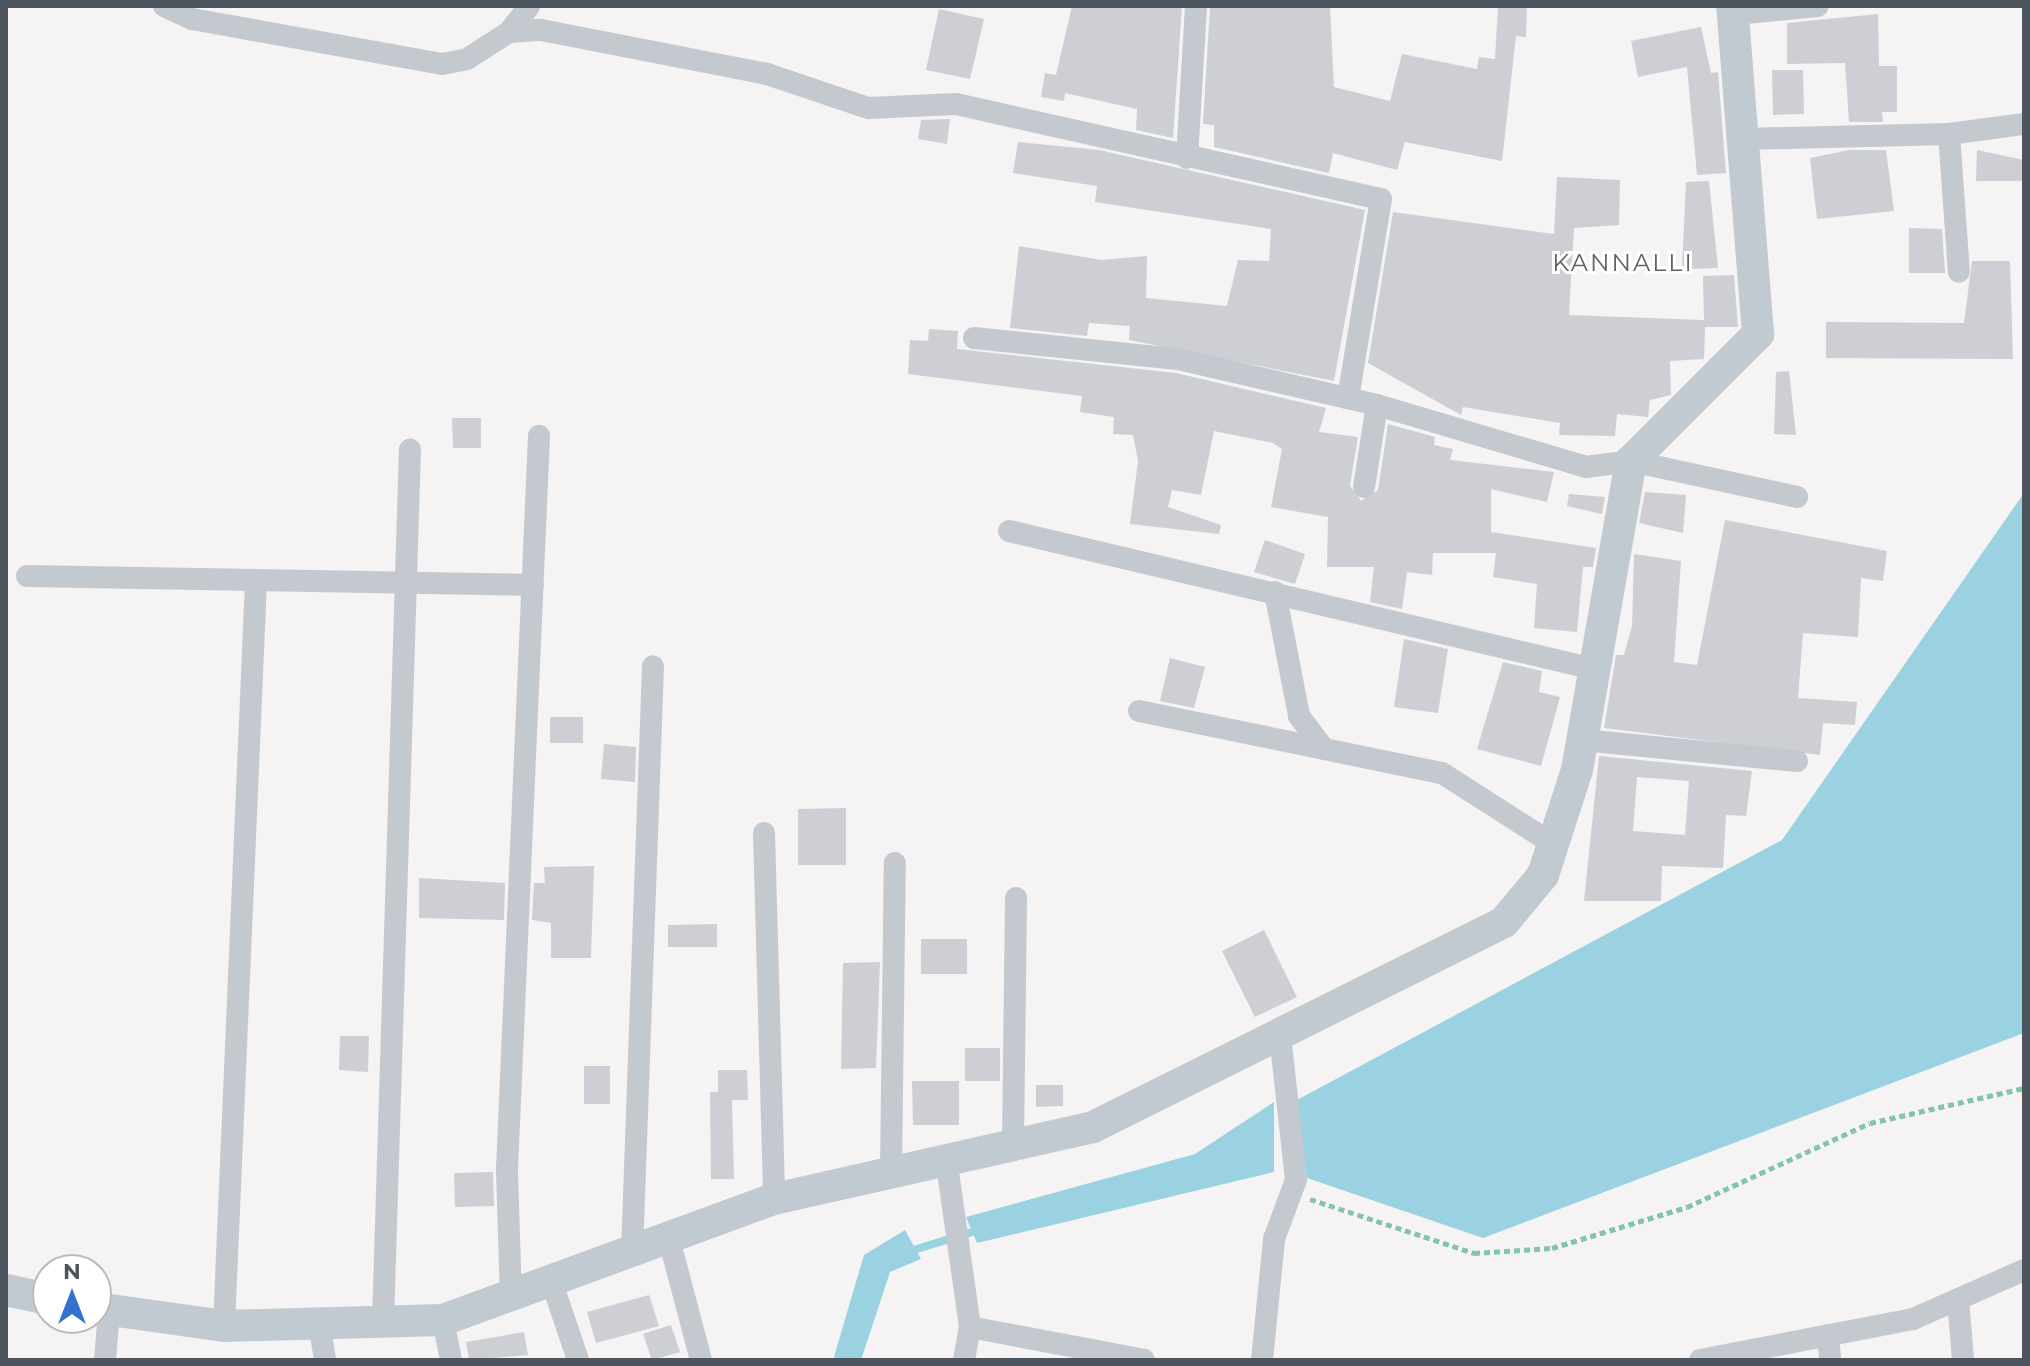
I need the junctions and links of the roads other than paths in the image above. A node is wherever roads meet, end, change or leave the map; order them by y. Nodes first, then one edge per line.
1 (164, 6) edge
2 (529, 6) edge
3 (1196, 6) edge
4 (1818, 6) edge
5 (1733, 10) edge
6 (509, 32) junction
7 (2024, 124) edge
8 (1949, 134) junction
9 (1743, 139) junction
10 (1187, 158) junction
11 (1959, 272) dead end
12 (974, 338) dead end
13 (1348, 398) junction
14 (1377, 405) junction
15 (539, 436) dead end
16 (410, 449) dead end
17 (1631, 461) junction
18 (1364, 487) dead end
19 (1797, 497) dead end
20 (1009, 531) dead end
21 (27, 576) dead end
22 (256, 582) junction
23 (401, 583) junction
24 (533, 585) junction
25 (1275, 592) junction
26 (653, 666) dead end
27 (1594, 669) junction
28 (1139, 711) dead end
29 (1582, 740) junction
30 (1324, 749) junction
31 (1797, 761) dead end
32 (764, 833) dead end
33 (1553, 844) junction
34 (895, 863) dead end
35 (1016, 898) dead end
36 (1280, 1036) junction
37 (1013, 1144) junction
38 (946, 1158) junction
39 (891, 1173) junction
40 (774, 1199) junction
41 (669, 1239) junction
42 (632, 1253) junction
43 (2024, 1270) edge
44 (552, 1283) junction
45 (6, 1290) edge
46 (32, 1296) edge
47 (511, 1299) junction
48 (1958, 1299) junction
49 (112, 1311) edge
50 (443, 1320) junction
51 (319, 1322) junction
52 (383, 1322) junction
53 (224, 1326) junction
54 (970, 1327) junction
55 (104, 1334) edge
56 (1828, 1335) junction
57 (1110, 1357) edge
58 (105, 1360) edge
59 (325, 1360) edge
60 (451, 1360) edge
61 (578, 1360) edge
62 (701, 1360) edge
63 (964, 1360) edge
64 (1144, 1360) edge
65 (1262, 1360) edge
66 (1701, 1360) edge
67 (1830, 1360) edge
68 (1963, 1360) edge

1 - 6 street
2 - 6 street
3 - 10 street
4 - 5 street
5 - 9 street
6 - 10 street
7 - 8 street
8 - 9 street
8 - 11 street
9 - 17 street
10 - 13 street
12 - 13 street
13 - 14 street
14 - 17 street
14 - 18 street
15 - 24 street
16 - 23 street
17 - 19 street
17 - 27 street
20 - 25 street
21 - 22 street
22 - 23 street
22 - 53 street
23 - 24 street
23 - 52 street
24 - 47 street
25 - 27 street
25 - 30 street
26 - 42 street
27 - 29 street
28 - 30 street
29 - 31 street
29 - 33 street
30 - 33 street
32 - 40 street
33 - 36 street
34 - 39 street
35 - 37 street
36 - 37 street
36 - 65 street
37 - 38 street
38 - 39 street
38 - 54 street
39 - 40 street
40 - 41 street
41 - 42 street
41 - 62 street
42 - 44 street
43 - 48 street
44 - 47 street
44 - 61 street
45 - 46 street
47 - 50 street
48 - 56 street
48 - 68 street
49 - 53 street
50 - 52 street
50 - 60 street
51 - 52 street
51 - 53 street
51 - 59 street
54 - 57 street
54 - 63 street
55 - 58 street
56 - 66 street
56 - 67 street
57 - 64 street

